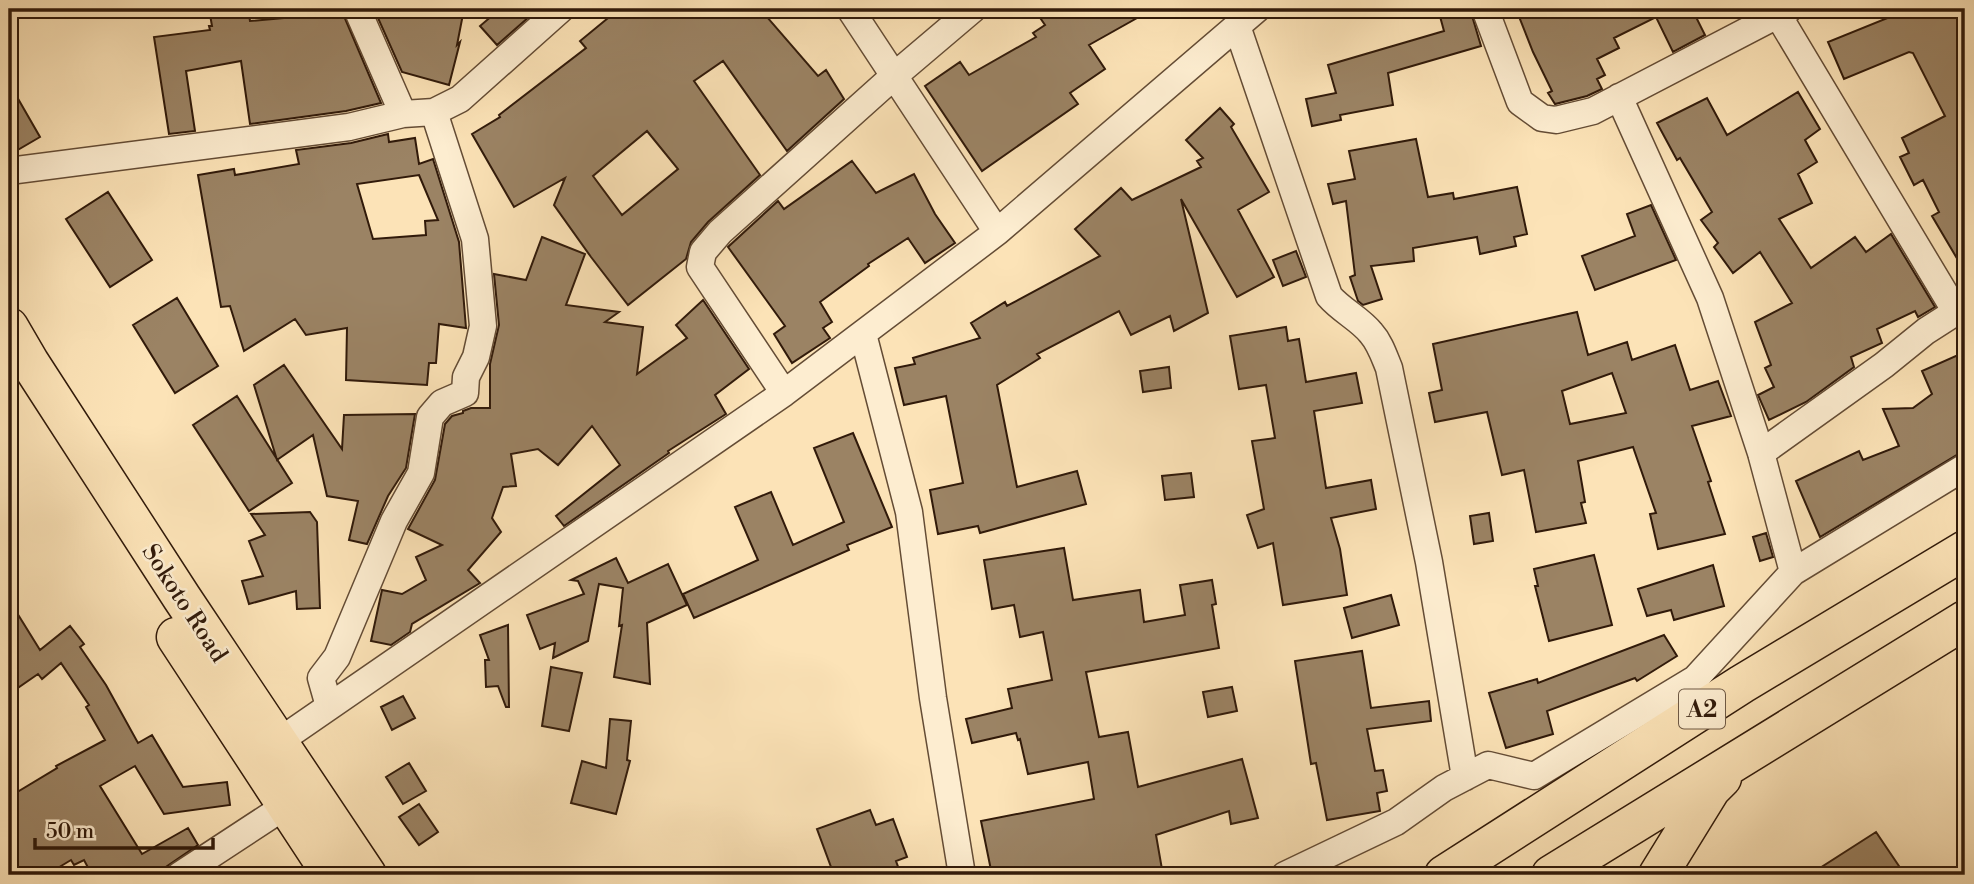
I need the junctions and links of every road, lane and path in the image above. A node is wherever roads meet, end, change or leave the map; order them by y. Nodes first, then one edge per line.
1 (357, 9) edge
2 (561, 9) edge
3 (850, 9) edge
4 (973, 9) edge
5 (1257, 9) edge
6 (1485, 9) edge
7 (1784, 12) edge
8 (1237, 26) junction
9 (894, 76) junction
10 (1619, 97) junction
11 (434, 112) junction
12 (403, 114) junction
13 (9, 171) edge
14 (997, 232) junction
15 (1961, 309) edge
16 (9, 327) edge
17 (863, 334) junction
18 (9, 379) edge
19 (784, 393) junction
20 (1761, 453) junction
21 (1965, 467) edge
22 (1965, 550) edge
23 (1793, 572) junction
24 (1965, 620) edge
25 (329, 706) junction
26 (278, 742) junction
27 (1748, 752) junction
28 (1465, 777) junction
29 (297, 798) junction
30 (180, 875) edge
31 (332, 875) edge
32 (368, 875) edge
33 (962, 875) edge
34 (1285, 875) edge
35 (1444, 875) edge
36 (1551, 875) edge
37 (1658, 875) edge

1 - 12 street
2 - 11 street
3 - 9 street
4 - 9 street
5 - 8 street
6 - 10 street
7 - 10 street
7 - 15 street
8 - 14 street
8 - 28 street
9 - 14 street
9 - 19 street
10 - 20 street
11 - 12 street
11 - 25 street
12 - 13 street
14 - 17 street
15 - 20 street
16 - 26 main road, Sokoto Road
17 - 19 street
17 - 33 street
18 - 29 main road
19 - 25 street
20 - 23 street
21 - 23 street
22 - 35 main road, A2
23 - 28 street
24 - 27 main road, A2
25 - 26 street
26 - 29 main road, Sokoto Road
27 - 36 main road, A2
27 - 37 main road
28 - 34 street
29 - 30 street
29 - 31 main road
29 - 32 main road, Sokoto Road

